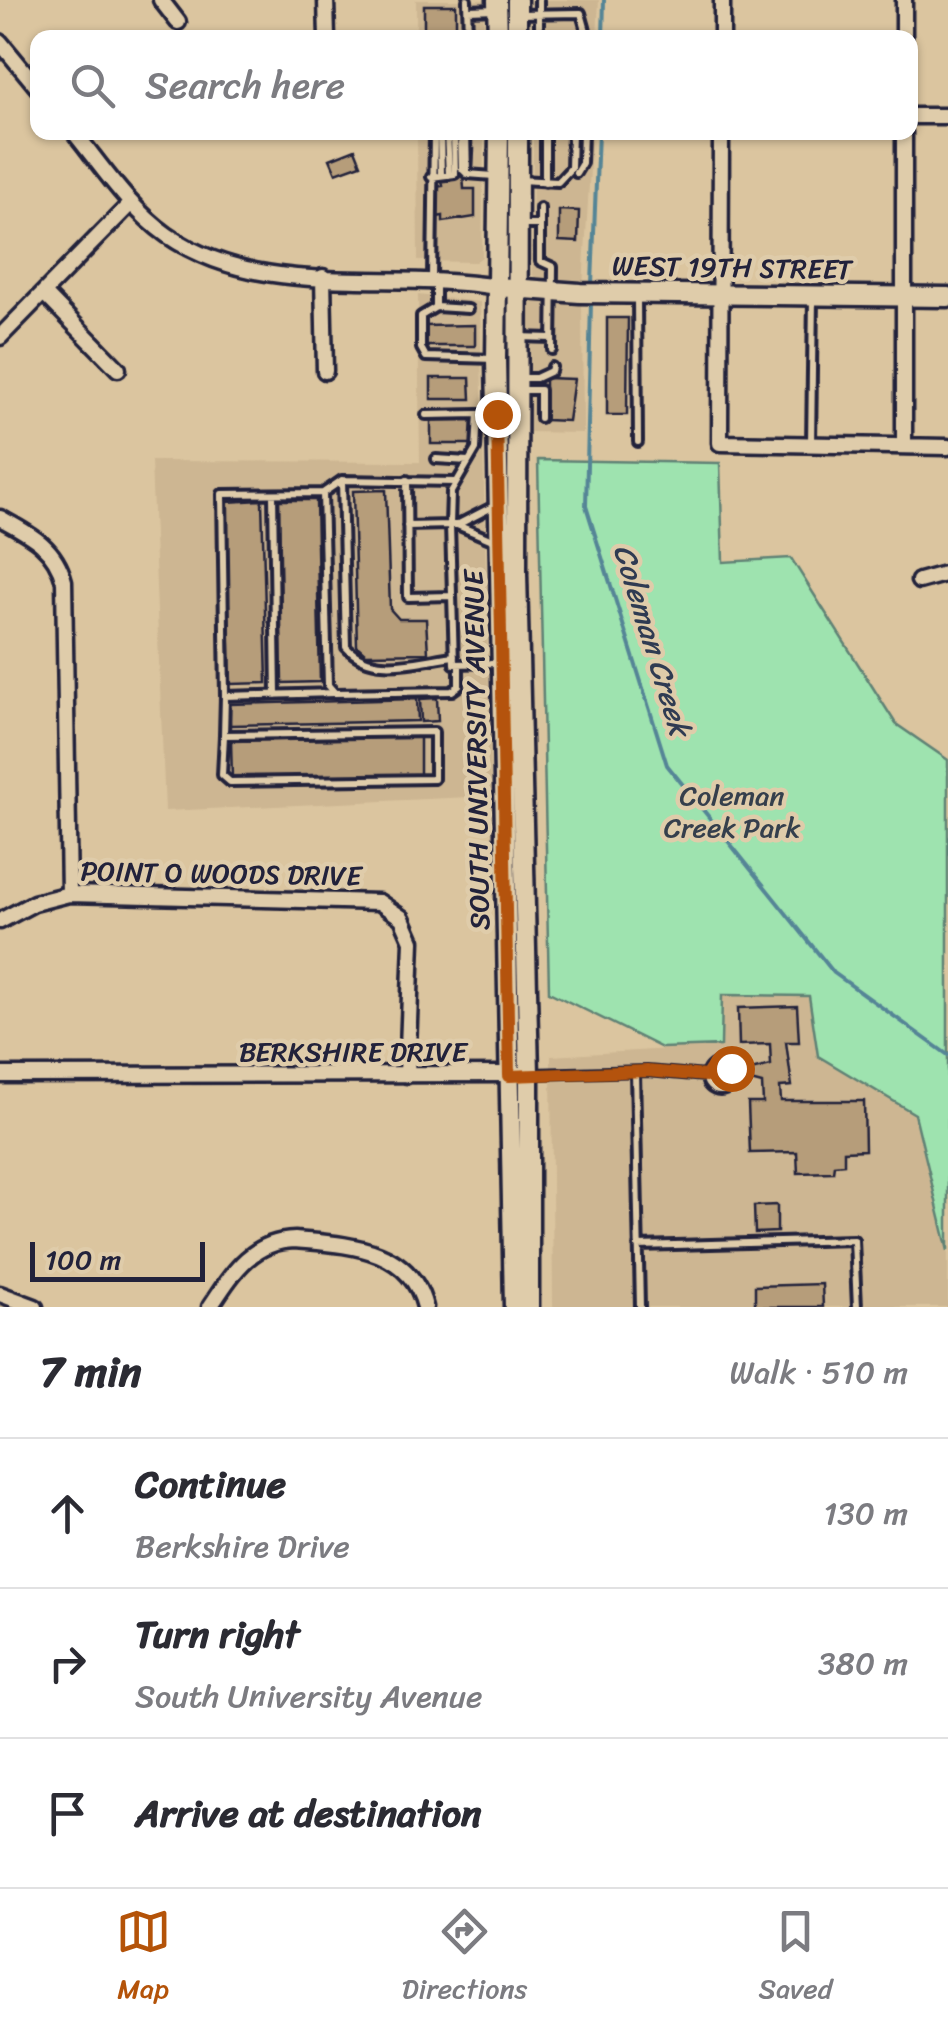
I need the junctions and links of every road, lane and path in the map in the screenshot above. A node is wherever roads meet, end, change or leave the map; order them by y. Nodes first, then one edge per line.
1 (161, 0) edge
2 (326, 0) edge
3 (468, 0) edge
4 (538, 0) edge
5 (722, 0) edge
6 (904, 0) edge
7 (497, 5) edge
8 (517, 7) edge
9 (468, 10) junction
10 (538, 14) junction
11 (178, 22) dead end
12 (328, 30) edge
13 (468, 30) edge
14 (498, 30) edge
15 (539, 30) edge
16 (586, 30) edge
17 (722, 30) edge
18 (904, 30) edge
19 (0, 42) edge
20 (30, 78) edge
21 (918, 116) edge
22 (948, 116) edge
23 (80, 140) edge
24 (447, 140) edge
25 (449, 140) edge
26 (451, 140) edge
27 (453, 140) edge
28 (501, 140) edge
29 (516, 140) edge
30 (545, 140) edge
31 (572, 140) edge
32 (583, 140) edge
33 (720, 140) edge
34 (904, 140) edge
35 (445, 175) junction
36 (431, 176) junction
37 (508, 178) junction
38 (546, 182) junction
39 (558, 182) junction
40 (130, 203) junction
41 (540, 208) dead end
42 (518, 225) junction
43 (540, 225) junction
44 (323, 277) junction
45 (433, 279) junction
46 (507, 288) junction
47 (552, 292) junction
48 (44, 293) junction
49 (637, 293) junction
50 (719, 294) junction
51 (813, 295) junction
52 (905, 296) junction
53 (948, 297) edge
54 (436, 307) junction
55 (468, 308) dead end
56 (0, 336) edge
57 (516, 337) junction
58 (552, 338) junction
59 (552, 350) dead end
60 (496, 359) junction
61 (552, 367) dead end
62 (118, 369) dead end
63 (325, 371) dead end
64 (517, 384) junction
65 (488, 414) junction
66 (426, 415) dead end
67 (540, 418) dead end
68 (638, 442) dead end
69 (812, 444) junction
70 (904, 446) junction
71 (948, 447) edge
72 (436, 459) dead end
73 (468, 461) junction
74 (342, 480) junction
75 (407, 480) junction
76 (456, 482) junction
77 (323, 493) junction
78 (273, 494) junction
79 (500, 503) junction
80 (0, 518) edge
81 (454, 525) junction
82 (407, 526) junction
83 (500, 542) junction
84 (948, 573) edge
85 (919, 581) dead end
86 (452, 596) junction
87 (456, 660) junction
88 (502, 663) junction
89 (335, 694) junction
90 (276, 695) junction
91 (225, 696) junction
92 (224, 735) junction
93 (68, 894) junction
94 (0, 921) edge
95 (634, 1072) junction
96 (407, 1074) junction
97 (529, 1074) junction
98 (0, 1075) edge
99 (509, 1076) junction
100 (706, 1076) junction
101 (638, 1246) junction
102 (0, 1294) edge
103 (36, 1307) edge
104 (210, 1307) edge
105 (425, 1307) edge
106 (514, 1307) edge
107 (529, 1307) edge
108 (640, 1307) edge
109 (856, 1307) edge

1 - 11 street
2 - 12 street
3 - 9 lane
4 - 10 lane
5 - 17 street
6 - 18 street
7 - 9 lane
7 - 14 main road
8 - 10 lane
9 - 13 lane
10 - 15 lane
10 - 16 lane
19 - 20 street
21 - 22 street
23 - 40 street
24 - 36 lane
25 - 35 lane
26 - 35 lane
27 - 37 lane
28 - 37 main road, SOUTH UNIVERSITY AVENUE
29 - 37 main road, SOUTH UNIVERSITY AVENUE
30 - 38 lane
31 - 39 lane
32 - 39 lane
33 - 50 street
34 - 52 street
35 - 36 lane
36 - 45 lane
37 - 38 lane
37 - 42 main road, SOUTH UNIVERSITY AVENUE
37 - 46 main road, SOUTH UNIVERSITY AVENUE
38 - 39 lane
40 - 44 street
40 - 48 street
41 - 43 lane
42 - 43 lane
42 - 46 main road, SOUTH UNIVERSITY AVENUE
43 - 47 lane
44 - 45 street
44 - 63 street
45 - 46 street
45 - 54 lane
46 - 47 main road, WEST 19TH STREET
46 - 57 main road, SOUTH UNIVERSITY AVENUE
46 - 60 main road, SOUTH UNIVERSITY AVENUE
47 - 49 main road, WEST 19TH STREET
47 - 58 lane
48 - 56 street
48 - 62 street
49 - 50 main road, WEST 19TH STREET
49 - 68 lane
50 - 51 main road, WEST 19TH STREET
50 - 69 street
51 - 52 main road, WEST 19TH STREET
51 - 69 lane
52 - 53 main road, WEST 19TH STREET
52 - 70 street
54 - 55 lane
54 - 60 lane
57 - 58 lane
57 - 64 main road, SOUTH UNIVERSITY AVENUE
58 - 59 lane
60 - 65 main road, SOUTH UNIVERSITY AVENUE
61 - 64 lane
64 - 67 lane
64 - 97 main road, SOUTH UNIVERSITY AVENUE
65 - 66 lane
65 - 73 lane
65 - 79 main road, SOUTH UNIVERSITY AVENUE
69 - 70 street
70 - 71 street
72 - 73 lane
73 - 76 lane
74 - 75 lane
74 - 77 lane
74 - 87 lane
75 - 76 lane
75 - 82 lane
76 - 81 lane
77 - 78 lane
77 - 89 lane
78 - 90 lane
78 - 91 lane
79 - 81 lane
79 - 83 main road, SOUTH UNIVERSITY AVENUE
80 - 93 street
81 - 82 lane
81 - 83 lane
81 - 86 lane
82 - 86 lane
83 - 88 main road, SOUTH UNIVERSITY AVENUE
84 - 85 street
86 - 87 lane
87 - 88 lane
87 - 89 lane
88 - 99 main road, SOUTH UNIVERSITY AVENUE
89 - 90 lane
90 - 91 lane
91 - 92 lane
92 - 92 lane
93 - 94 street, POINT O WOODS DRIVE
93 - 96 street, POINT O WOODS DRIVE
95 - 97 lane, BERKSHIRE DRIVE
95 - 100 lane, BERKSHIRE DRIVE
95 - 101 lane
96 - 98 street, BERKSHIRE DRIVE
96 - 99 street, BERKSHIRE DRIVE
97 - 99 street, BERKSHIRE DRIVE
97 - 107 main road, SOUTH UNIVERSITY AVENUE
99 - 106 main road, SOUTH UNIVERSITY AVENUE
100 - 100 lane, BERKSHIRE DRIVE
101 - 108 lane
101 - 109 lane
102 - 103 street
104 - 105 street

